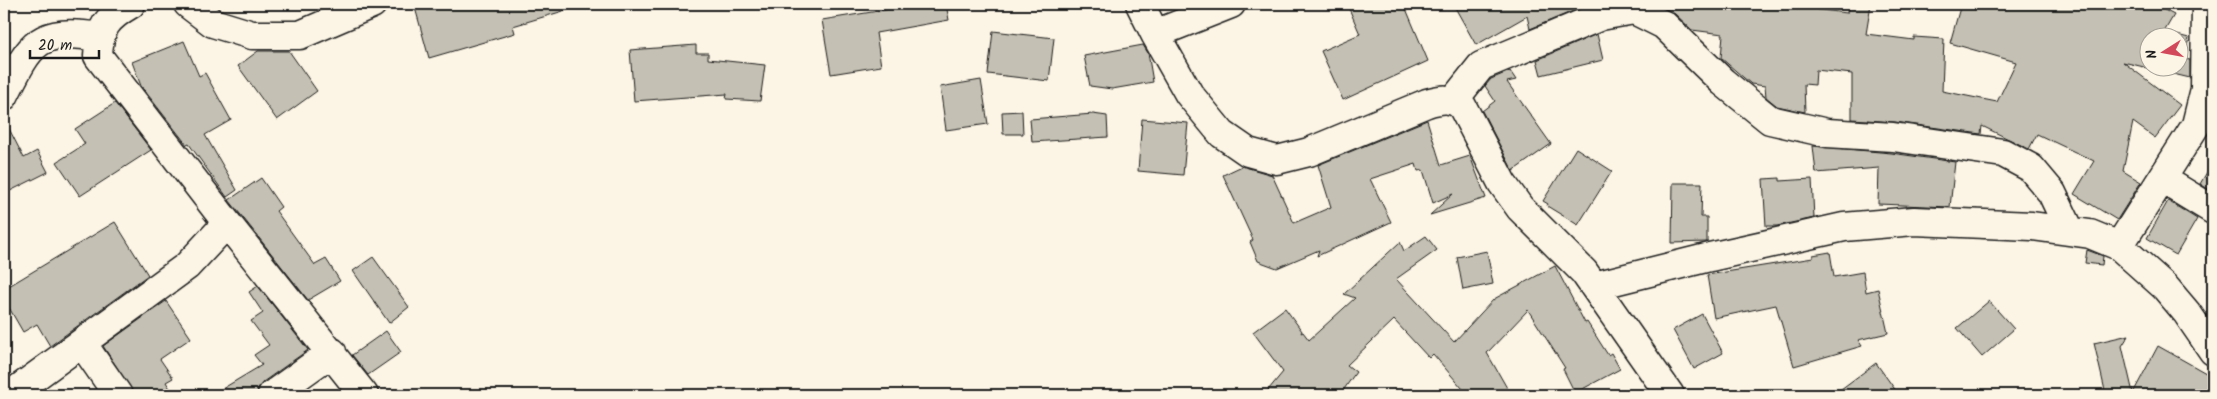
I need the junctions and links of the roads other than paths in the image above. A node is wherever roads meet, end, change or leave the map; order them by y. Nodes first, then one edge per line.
1 (131, 4) edge
2 (188, 4) edge
3 (372, 4) edge
4 (1140, 4) edge
5 (1231, 4) edge
6 (2206, 4) edge
7 (1155, 34) junction
8 (99, 37) junction
9 (4, 96) edge
10 (1454, 100) junction
11 (2162, 179) junction
12 (2213, 210) edge
13 (227, 223) junction
14 (2070, 232) junction
15 (2119, 246) junction
16 (1594, 286) junction
17 (82, 343) junction
18 (2213, 351) edge
19 (332, 352) junction
20 (10, 395) edge
21 (118, 395) edge
22 (272, 395) edge
23 (364, 395) edge
24 (1670, 395) edge

1 - 8 street
2 - 3 street
4 - 7 street
5 - 7 street
6 - 11 street
7 - 10 street
8 - 9 street
8 - 13 street
10 - 14 street
10 - 16 street
11 - 12 street
11 - 15 street
13 - 17 street
13 - 19 street
14 - 15 street
14 - 16 street
15 - 18 street
16 - 24 street
17 - 20 street
17 - 21 street
19 - 22 street
19 - 23 street

